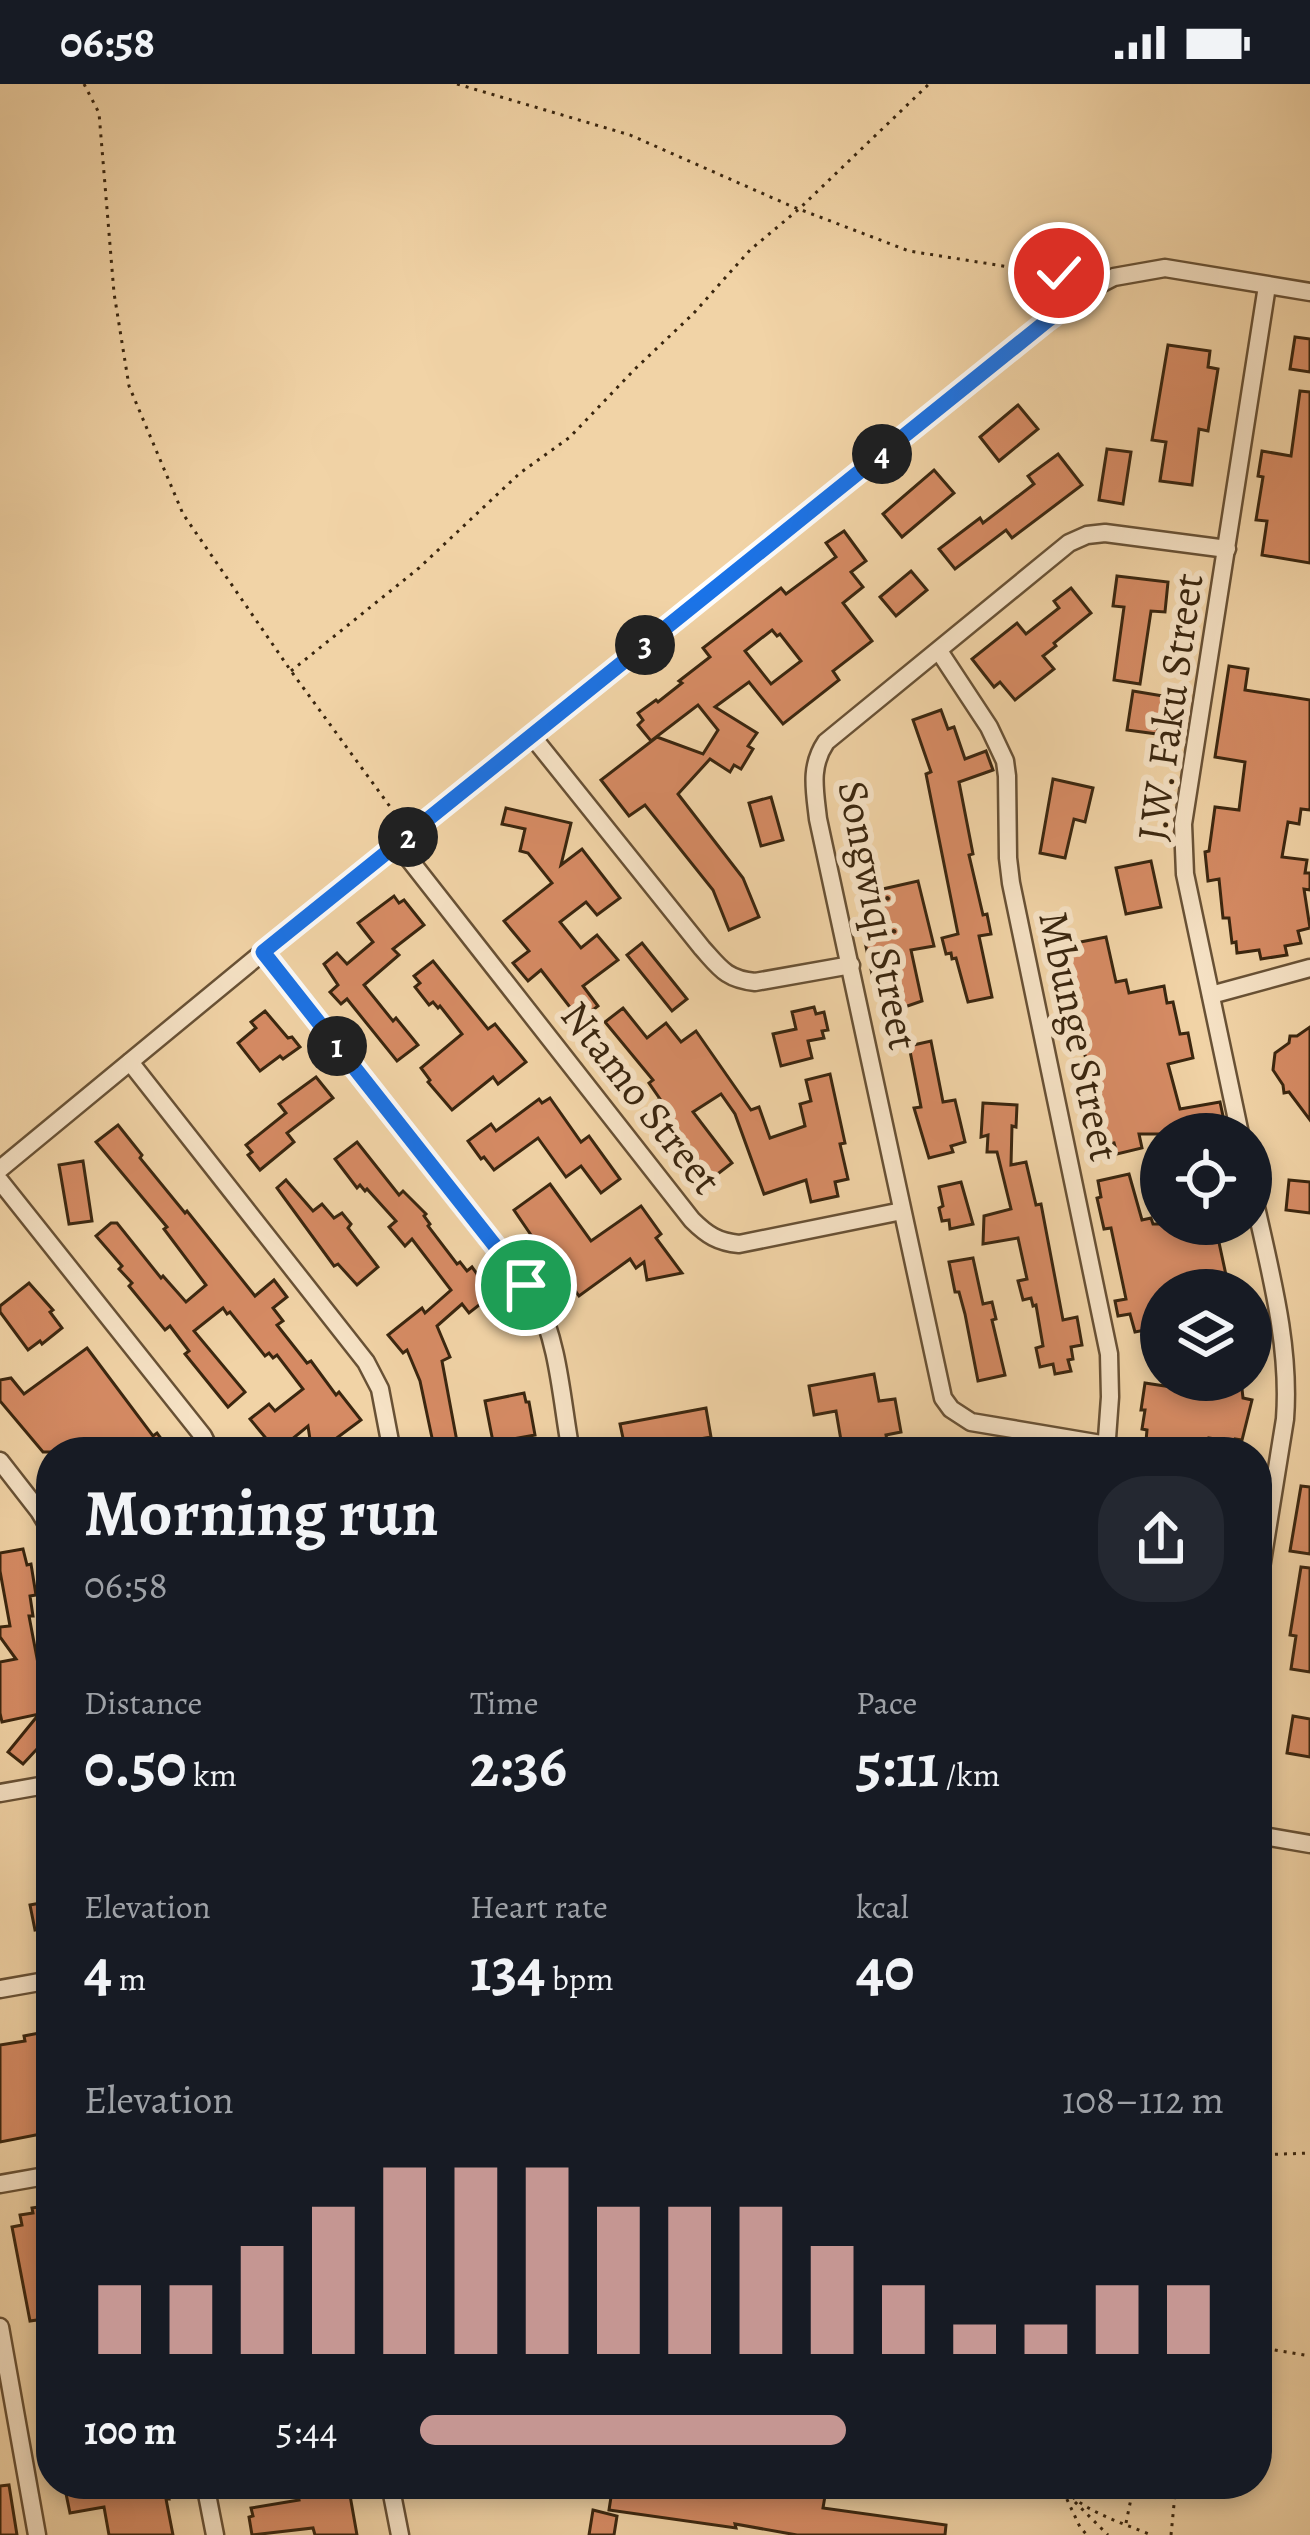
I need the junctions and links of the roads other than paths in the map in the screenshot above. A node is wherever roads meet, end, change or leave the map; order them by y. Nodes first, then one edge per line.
1 (1267, 286) junction
2 (1310, 292) edge
3 (1227, 548) junction
4 (939, 651) junction
5 (532, 736) junction
6 (405, 840) junction
7 (263, 952) junction
8 (851, 965) junction
9 (1310, 968) edge
10 (1211, 995) junction
11 (130, 1063) junction
12 (1236, 1113) edge
13 (0, 1168) edge
14 (0, 1181) edge
15 (902, 1211) junction
16 (1263, 1245) edge
17 (203, 1437) edge
18 (389, 1437) edge
19 (568, 1437) edge
20 (1043, 1437) edge
21 (1106, 1437) edge
22 (0, 1461) edge
23 (1272, 1503) edge
24 (36, 1507) edge
25 (36, 1787) edge
26 (0, 1793) edge
27 (1272, 1838) edge
28 (1310, 1844) edge
29 (36, 1983) edge
30 (0, 1989) edge
31 (36, 2178) edge
32 (0, 2184) edge
33 (0, 2327) edge
34 (209, 2499) edge
35 (393, 2499) edge
36 (37, 2535) edge
37 (215, 2535) edge
38 (400, 2535) edge

1 - 2 street
1 - 3 street, J.W. Faku Street
1 - 5 street
3 - 4 street, Songwiqi Street
3 - 10 street, J.W. Faku Street
4 - 8 street, Songwiqi Street
4 - 21 street, Mbunge Street
5 - 6 street
5 - 8 street
6 - 7 street
6 - 15 street, Ntamo Street
7 - 11 street
7 - 19 street
8 - 15 street, Songwiqi Street
9 - 10 street
10 - 12 street, J.W. Faku Street
11 - 13 street
11 - 18 street
14 - 17 street
15 - 20 street, Songwiqi Street
16 - 23 street
22 - 24 street
25 - 26 street
27 - 28 street
29 - 30 street
31 - 32 street
33 - 36 street
34 - 37 street
35 - 38 street

